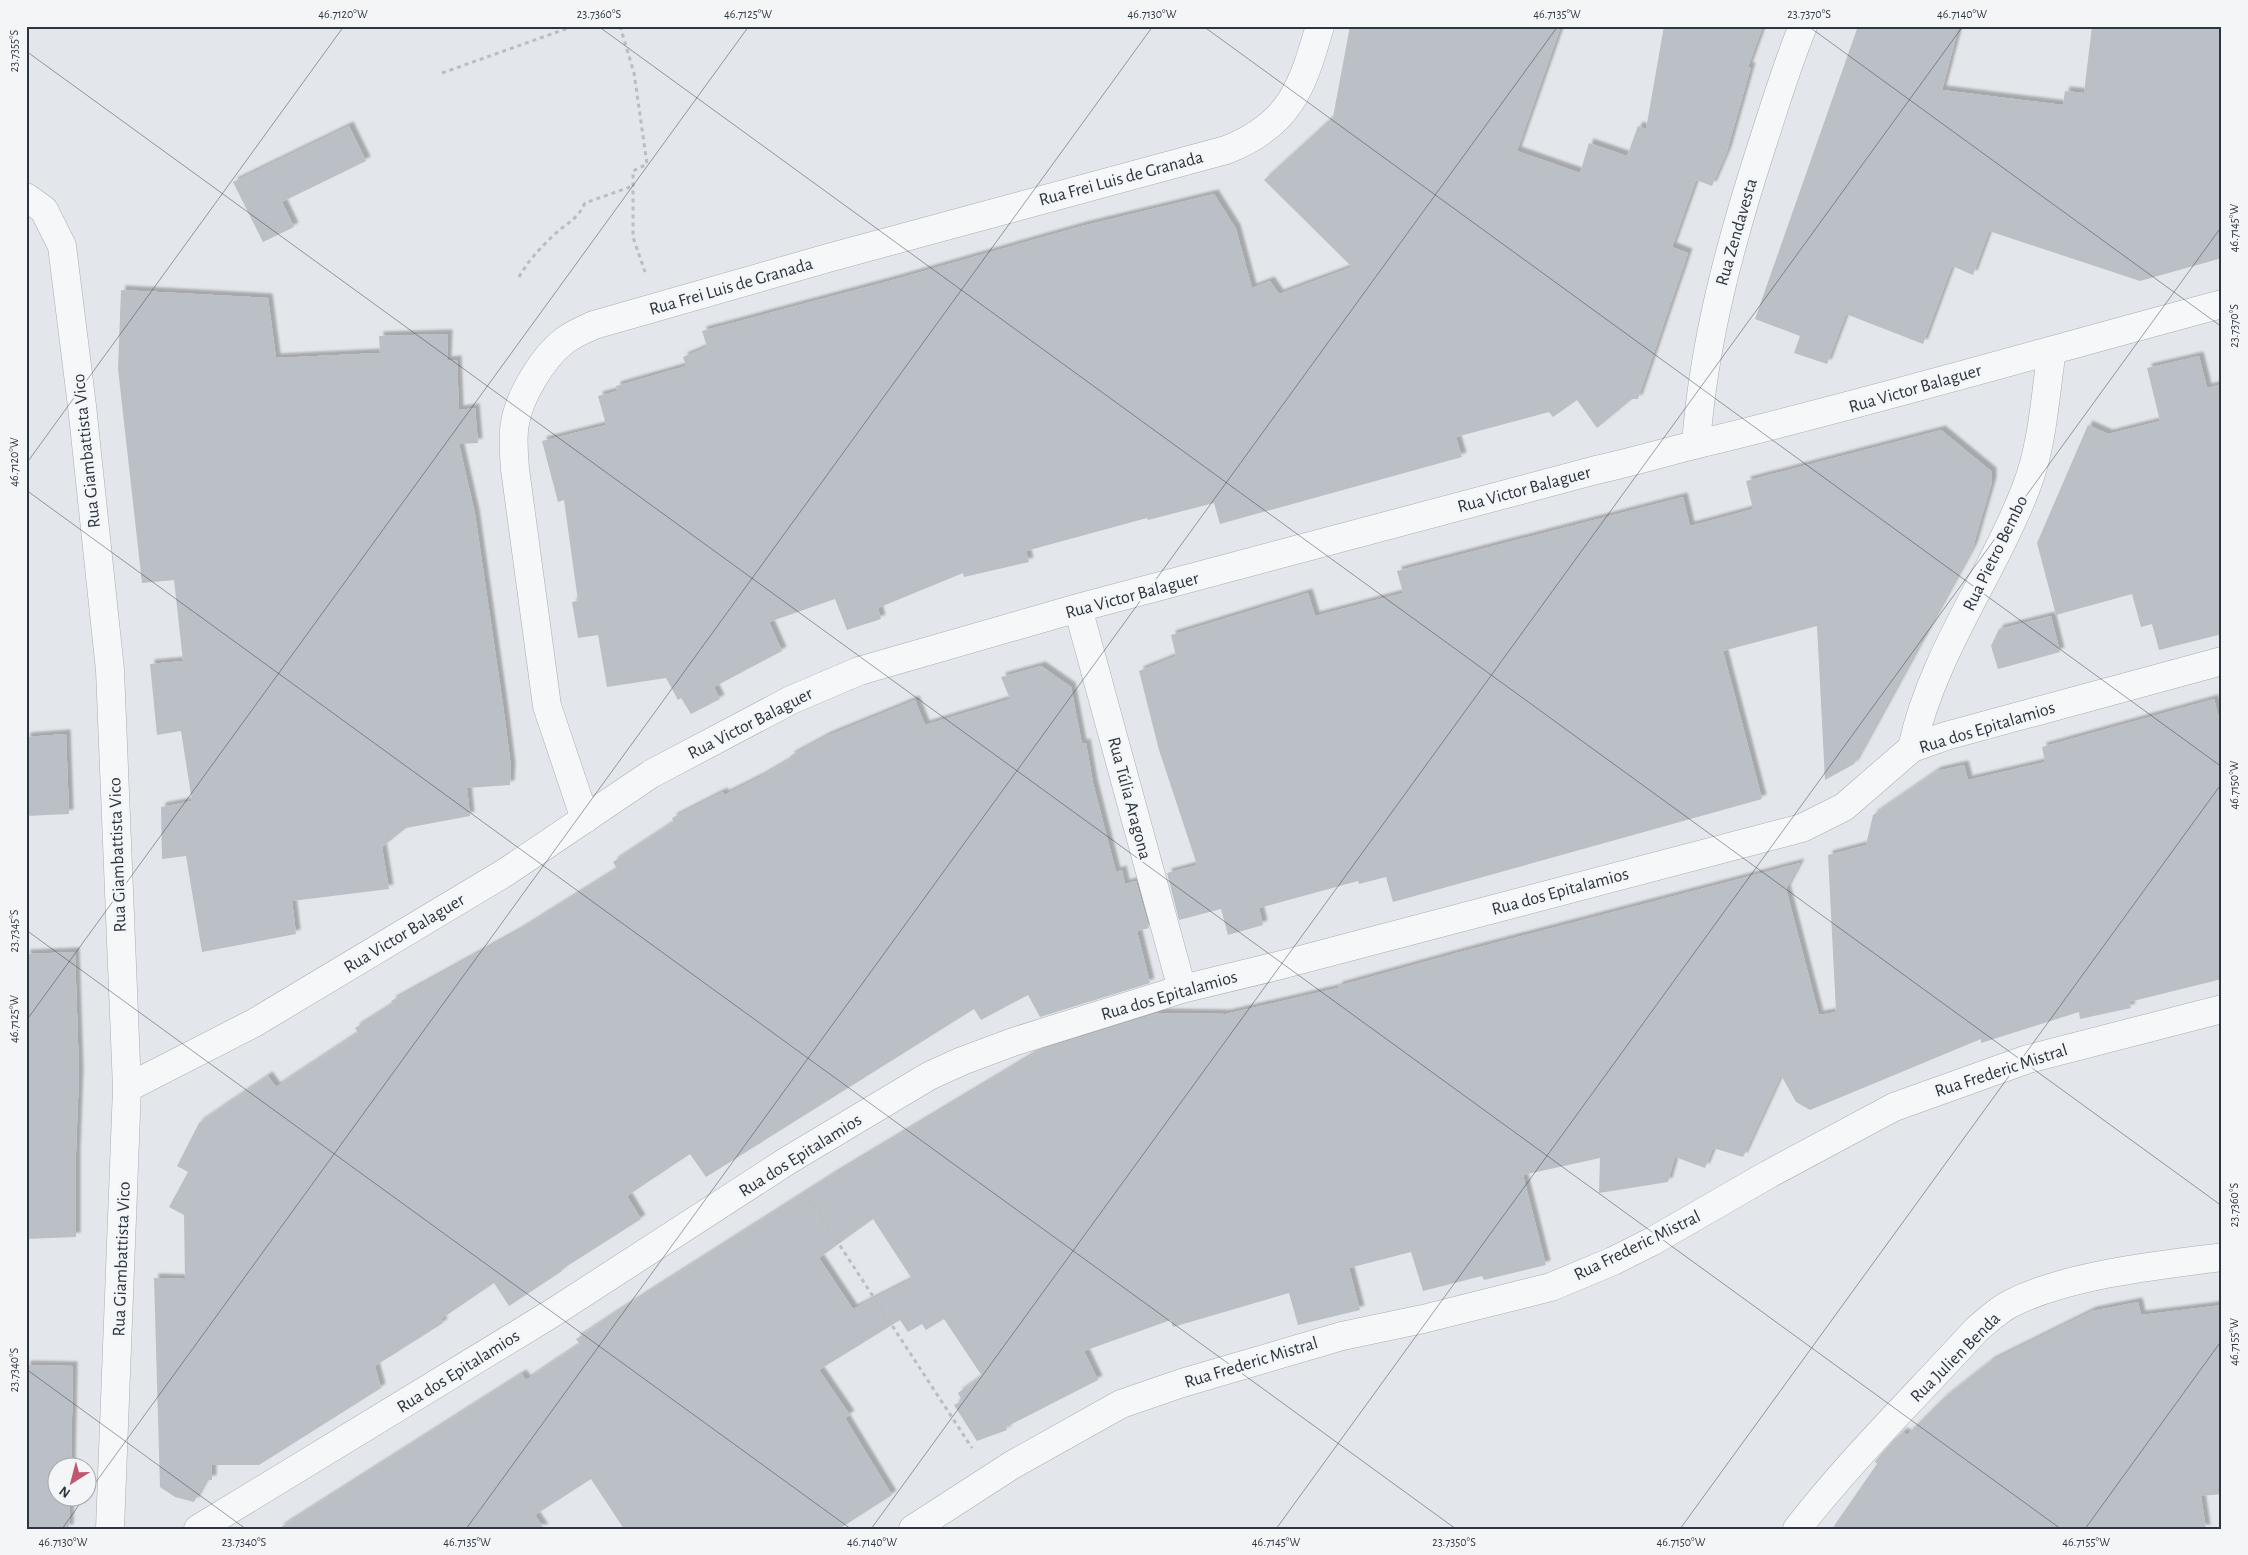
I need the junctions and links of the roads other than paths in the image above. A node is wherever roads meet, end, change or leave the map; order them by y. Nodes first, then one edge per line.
1 (1320, 26) edge
2 (1803, 26) edge
3 (26, 197) edge
4 (2222, 304) edge
5 (2052, 350) junction
6 (1696, 444) junction
7 (1078, 608) junction
8 (2222, 661) edge
9 (1912, 748) junction
10 (585, 819) junction
11 (1182, 988) junction
12 (2222, 1009) edge
13 (127, 1088) junction
14 (2222, 1258) edge
15 (110, 1529) edge
16 (198, 1529) edge
17 (913, 1529) edge
18 (1797, 1529) edge

1 - 10 street, Rua Frei Luis de Granada
2 - 6 street, Rua Zendavesta
3 - 13 street, Rua Giambattista Vico
4 - 5 street, Rua Victor Balaguer
5 - 6 street, Rua Victor Balaguer
5 - 9 street, Rua Pietro Bembo
6 - 7 street, Rua Victor Balaguer
7 - 10 street, Rua Victor Balaguer
7 - 11 street, Rua Túlia Aragona
8 - 9 street, Rua dos Epitalamios
9 - 11 street, Rua dos Epitalamios
10 - 13 street, Rua Victor Balaguer
11 - 16 street, Rua dos Epitalamios
12 - 17 street, Rua Frederic Mistral
13 - 15 street, Rua Giambattista Vico
14 - 18 street, Rua Julien Benda

